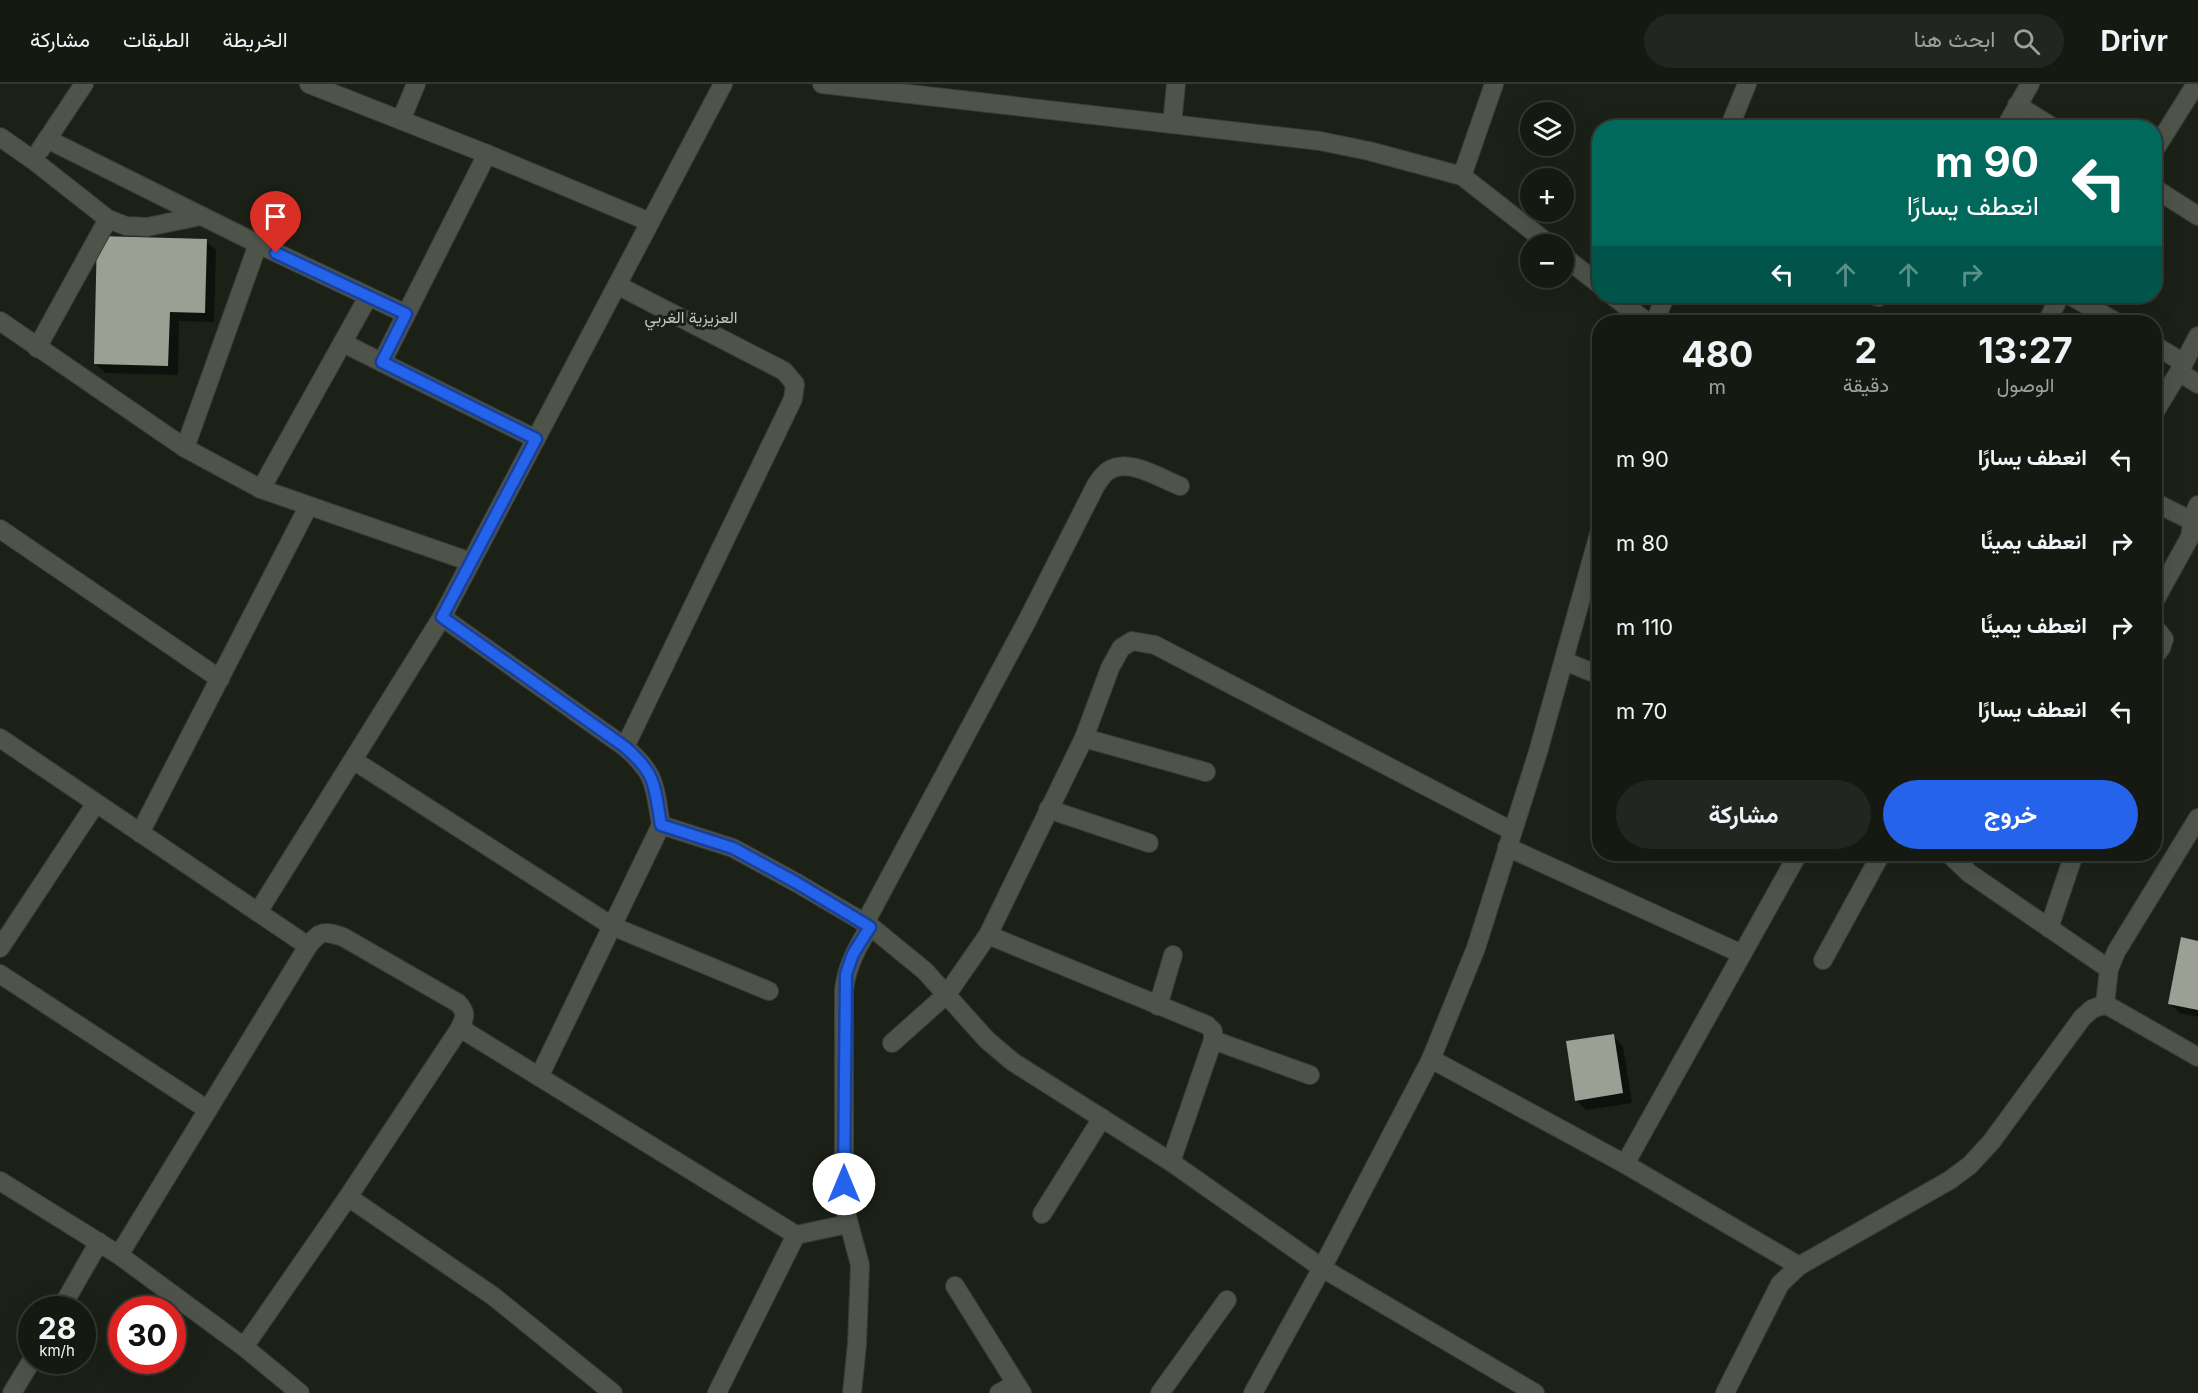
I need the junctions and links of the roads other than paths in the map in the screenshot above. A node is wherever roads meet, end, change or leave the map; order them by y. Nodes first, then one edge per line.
1 (84, 84) edge
2 (309, 84) edge
3 (416, 84) edge
4 (723, 84) edge
5 (822, 84) edge
6 (1176, 84) edge
7 (1494, 84) edge
8 (1747, 84) edge
9 (2030, 84) edge
10 (2196, 84) edge
11 (861, 86) edge
12 (2017, 105) junction
13 (401, 120) junction
14 (1732, 120) edge
15 (2009, 120) edge
16 (2041, 120) edge
17 (1172, 124) junction
18 (0, 137) edge
19 (2162, 138) edge
20 (47, 139) junction
21 (488, 154) junction
22 (33, 160) junction
23 (1462, 176) junction
24 (2162, 193) edge
25 (201, 216) junction
26 (2198, 216) edge
27 (108, 219) junction
28 (650, 222) junction
29 (1536, 234) edge
30 (258, 244) junction
31 (1574, 265) edge
32 (1592, 279) edge
33 (617, 285) junction
34 (368, 297) junction
35 (1622, 303) edge
36 (2083, 303) edge
37 (406, 314) junction
38 (1638, 315) edge
39 (2104, 315) edge
40 (0, 321) edge
41 (2198, 336) edge
42 (343, 343) junction
43 (37, 348) junction
44 (2162, 352) edge
45 (382, 362) junction
46 (2181, 368) junction
47 (2198, 384) edge
48 (2162, 400) edge
49 (536, 439) junction
50 (185, 448) junction
51 (1180, 486) dead end
52 (261, 489) junction
53 (2162, 504) edge
54 (308, 507) junction
55 (2195, 513) edge
56 (0, 529) edge
57 (1592, 559) edge
58 (471, 562) junction
59 (2162, 588) edge
60 (442, 617) junction
61 (1564, 661) junction
62 (1592, 672) edge
63 (220, 679) junction
64 (0, 738) edge
65 (1084, 738) junction
66 (625, 747) junction
67 (353, 760) junction
68 (1206, 772) dead end
69 (96, 803) junction
70 (1048, 809) junction
71 (2198, 818) edge
72 (661, 825) junction
73 (140, 833) junction
74 (1509, 839) junction
75 (1149, 843) dead end
76 (1794, 861) edge
77 (1877, 861) edge
78 (1960, 861) edge
79 (2072, 861) edge
80 (258, 912) junction
81 (867, 925) junction
82 (612, 926) junction
83 (2049, 928) junction
84 (988, 935) junction
85 (308, 946) junction
86 (0, 948) edge
87 (1742, 954) junction
88 (1173, 955) dead end
89 (1823, 960) dead end
90 (2109, 969) junction
91 (0, 974) edge
92 (769, 991) dead end
93 (947, 993) junction
94 (2105, 1004) junction
95 (1158, 1006) junction
96 (460, 1028) junction
97 (1213, 1040) junction
98 (892, 1043) dead end
99 (2198, 1057) edge
100 (1431, 1059) junction
101 (1310, 1075) dead end
102 (539, 1077) junction
103 (207, 1110) junction
104 (1102, 1118) junction
105 (1171, 1162) junction
106 (1625, 1164) junction
107 (0, 1181) edge
108 (348, 1197) junction
109 (1042, 1214) dead end
110 (848, 1224) junction
111 (796, 1235) junction
112 (99, 1242) junction
113 (119, 1255) junction
114 (1799, 1266) junction
115 (1322, 1268) junction
116 (955, 1286) dead end
117 (68, 1296) edge
118 (1227, 1300) dead end
119 (244, 1347) junction
120 (24, 1374) edge
121 (1019, 1388) edge
122 (12, 1393) edge
123 (300, 1393) edge
124 (613, 1393) edge
125 (717, 1393) edge
126 (852, 1393) edge
127 (999, 1393) edge
128 (1160, 1393) edge
129 (1252, 1393) edge
130 (1535, 1393) edge
131 (1725, 1393) edge

1 - 20 street
2 - 13 street
3 - 13 street
4 - 28 street
5 - 11 street
6 - 17 street
7 - 23 street
8 - 14 street
9 - 12 street
10 - 19 street
11 - 17 street
12 - 15 street
12 - 16 street
13 - 21 street
17 - 23 street
18 - 22 street
20 - 22 street
20 - 25 street
21 - 28 street
21 - 37 street
22 - 27 street
23 - 29 street
24 - 26 street
25 - 27 street
25 - 30 street
27 - 43 street
28 - 33 street
30 - 34 street
30 - 50 street
31 - 32 street
33 - 49 street
33 - 66 street
34 - 37 street
34 - 42 street
35 - 38 street
36 - 39 street
37 - 45 street
40 - 43 street
41 - 46 street
42 - 45 street
42 - 52 street
43 - 50 street
44 - 46 street
45 - 49 street
46 - 47 street
46 - 48 street
49 - 58 street
50 - 52 street
51 - 81 street
52 - 54 street
53 - 55 street
54 - 58 street
54 - 63 street
55 - 59 street
56 - 63 street
57 - 61 street
58 - 60 street
60 - 66 street
60 - 67 street
61 - 62 street
61 - 74 street
63 - 73 street
64 - 69 street
65 - 68 street
65 - 70 street
65 - 74 street
66 - 72 street
67 - 80 street
67 - 82 street
69 - 73 street
69 - 86 street
70 - 75 street
70 - 84 street
71 - 90 street
72 - 81 street
72 - 82 street
73 - 80 street
74 - 87 street
74 - 100 street
76 - 87 street
77 - 89 street
78 - 83 street
79 - 83 street
80 - 85 street
81 - 93 street
81 - 110 street
82 - 92 street
82 - 102 street
83 - 90 street
84 - 93 street
84 - 95 street
85 - 96 street
85 - 103 street
87 - 106 street
88 - 95 street
90 - 94 street
91 - 103 street
93 - 98 street
93 - 104 street
94 - 99 street
94 - 114 street
95 - 97 street
96 - 102 street
96 - 108 street
97 - 101 street
97 - 105 street
100 - 106 street
100 - 115 street
102 - 111 street
103 - 113 street
104 - 105 street
104 - 109 street
105 - 115 street
106 - 114 street
107 - 112 street
108 - 119 street
108 - 124 street
110 - 111 street
110 - 126 street
111 - 125 street
112 - 113 street
112 - 117 street
113 - 119 street
114 - 131 street
115 - 129 street
115 - 130 street
116 - 121 street
118 - 128 street
119 - 123 street
120 - 122 street
121 - 127 street

